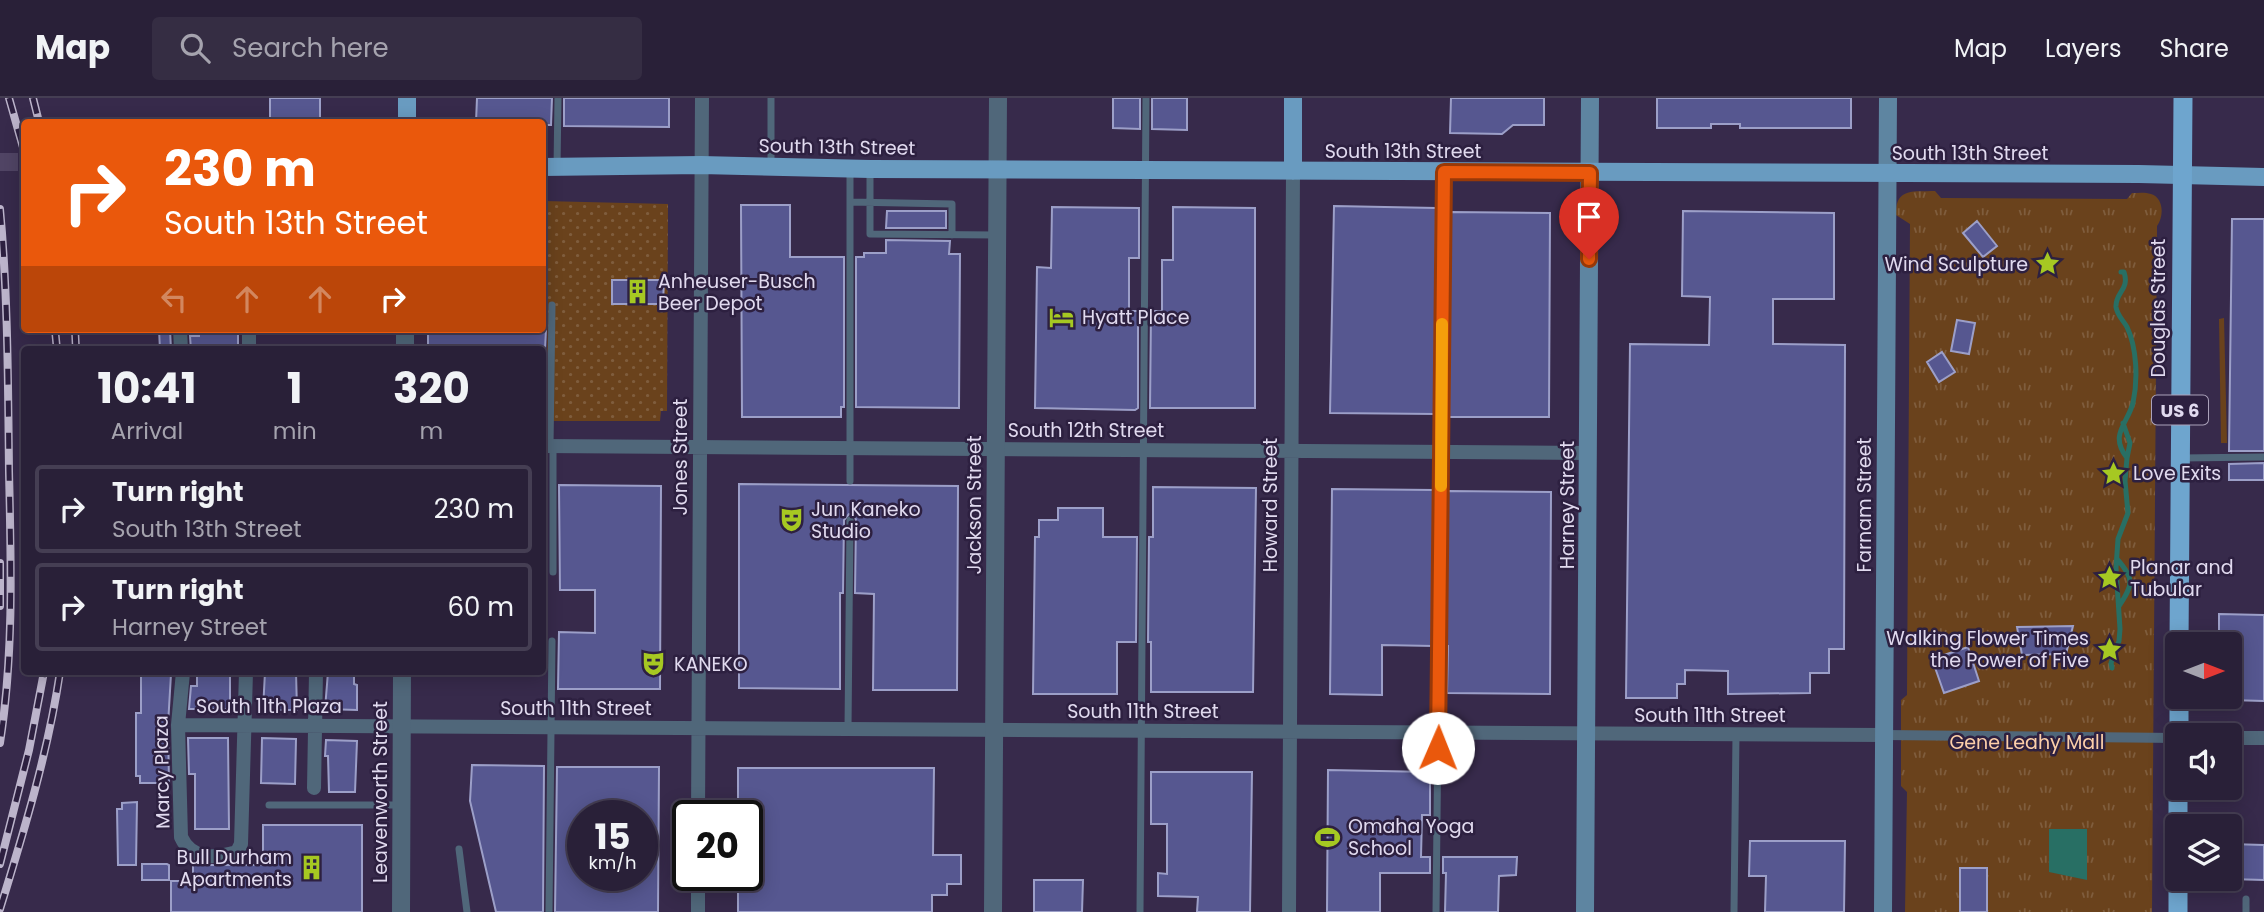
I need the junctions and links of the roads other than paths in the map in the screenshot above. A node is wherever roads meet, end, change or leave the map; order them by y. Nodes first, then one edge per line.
1 (407, 98) edge
2 (558, 98) edge
3 (702, 98) edge
4 (771, 98) edge
5 (998, 98) edge
6 (1146, 98) edge
7 (1293, 98) edge
8 (1590, 98) edge
9 (1888, 98) edge
10 (2183, 98) edge
11 (407, 119) edge
12 (701, 165) junction
13 (550, 167) edge
14 (771, 167) junction
15 (850, 169) junction
16 (870, 169) junction
17 (998, 169) junction
18 (1146, 170) junction
19 (1293, 171) junction
20 (1444, 172) junction
21 (1590, 173) junction
22 (1887, 174) junction
23 (2182, 177) junction
24 (2264, 177) edge
25 (850, 202) junction
26 (870, 203) junction
27 (952, 234) junction
28 (997, 235) junction
29 (552, 305) dead end
30 (549, 446) edge
31 (699, 447) junction
32 (850, 448) junction
33 (996, 449) junction
34 (1145, 450) junction
35 (1291, 451) junction
36 (1441, 452) junction
37 (1588, 453) junction
38 (2264, 457) edge
39 (2180, 458) junction
40 (850, 481) dead end
41 (850, 520) dead end
42 (553, 572) dead end
43 (2179, 632) edge
44 (552, 641) dead end
45 (183, 675) edge
46 (246, 675) edge
47 (316, 675) edge
48 (402, 675) edge
49 (178, 725) junction
50 (245, 725) junction
51 (314, 725) junction
52 (402, 726) junction
53 (551, 727) junction
54 (698, 728) junction
55 (848, 729) junction
56 (993, 730) junction
57 (1141, 731) junction
58 (1290, 732) junction
59 (1439, 733) junction
60 (1587, 733) junction
61 (1736, 734) junction
62 (1884, 735) junction
63 (2165, 736) edge
64 (2242, 738) edge
65 (2264, 738) edge
66 (314, 789) dead end
67 (698, 800) edge
68 (268, 805) dead end
69 (401, 805) junction
70 (459, 849) dead end
71 (698, 891) edge
72 (2178, 891) edge
73 (2246, 899) dead end
74 (401, 912) edge
75 (467, 912) edge
76 (549, 912) edge
77 (698, 912) edge
78 (993, 912) edge
79 (1140, 912) edge
80 (1289, 912) edge
81 (1436, 912) edge
82 (1585, 912) edge
83 (1734, 912) edge
84 (1883, 912) edge
85 (2178, 912) edge
86 (2246, 912) edge

1 - 11 main road
2 - 13 lane
3 - 12 street, Jones Street
4 - 14 lane
5 - 17 street, Jackson Street
6 - 18 lane
7 - 19 main road, Howard Street
8 - 21 main road, Harney Street
9 - 22 main road, Farnam Street
10 - 23 highway, Douglas Street / US 6
12 - 13 main road, South 13th Street
12 - 14 main road, South 13th Street
12 - 31 street, Jones Street
14 - 15 main road, South 13th Street
15 - 16 main road, South 13th Street
15 - 25 lane
16 - 17 main road, South 13th Street
16 - 26 lane
17 - 18 main road, South 13th Street
17 - 28 street, Jackson Street
18 - 19 main road, South 13th Street
18 - 34 lane
19 - 20 main road, South 13th Street
19 - 35 street, Howard Street
20 - 21 main road, South 13th Street
20 - 36 lane
21 - 22 main road, South 13th Street
21 - 37 main road, Harney Street
22 - 23 main road, South 13th Street
22 - 62 main road, Farnam Street
23 - 24 main road, South 13th Street
23 - 39 highway, Douglas Street / US 6
25 - 26 lane
25 - 32 lane
26 - 27 lane
26 - 27 lane
27 - 28 lane
28 - 33 street, Jackson Street
29 - 30 lane
30 - 31 street, South 12th Street
30 - 42 lane
31 - 32 street, South 12th Street
31 - 54 street, Jones Street
32 - 33 street, South 12th Street
32 - 40 lane
33 - 34 street, South 12th Street
33 - 56 street, Jackson Street
34 - 35 street, South 12th Street
34 - 57 lane
35 - 36 street, South 12th Street
35 - 58 street, Howard Street
36 - 37 street, South 12th Street
36 - 59 lane
37 - 60 main road, Harney Street
38 - 39 lane
39 - 43 highway, Douglas Street / US 6
41 - 55 lane
44 - 53 lane
45 - 49 street, Marcy Plaza
46 - 50 street, Marcy Plaza
47 - 51 street
48 - 52 street, Leavenworth Street
49 - 50 street, South 11th Plaza
49 - 50 street, Marcy Plaza
50 - 51 street, South 11th Plaza
51 - 52 street, South 11th Plaza
51 - 66 street
52 - 53 street, South 11th Street
52 - 69 street, Leavenworth Street
53 - 54 street, South 11th Street
53 - 76 lane
54 - 55 street, South 11th Street
54 - 67 street, Jones Street
55 - 56 street, South 11th Street
56 - 57 street, South 11th Street
56 - 78 street, Jackson Street
57 - 58 street, South 11th Street
57 - 79 lane
58 - 59 street, South 11th Street
58 - 80 street, Howard Street
59 - 60 street, South 11th Street
59 - 81 lane
60 - 61 street, South 11th Street
60 - 82 main road, Harney Street
61 - 62 street, South 11th Street
61 - 83 lane
62 - 63 street
62 - 84 main road, Farnam Street
64 - 65 street
68 - 69 lane
69 - 74 street, Leavenworth Street
70 - 75 lane
71 - 77 street
72 - 85 highway
73 - 86 lane

